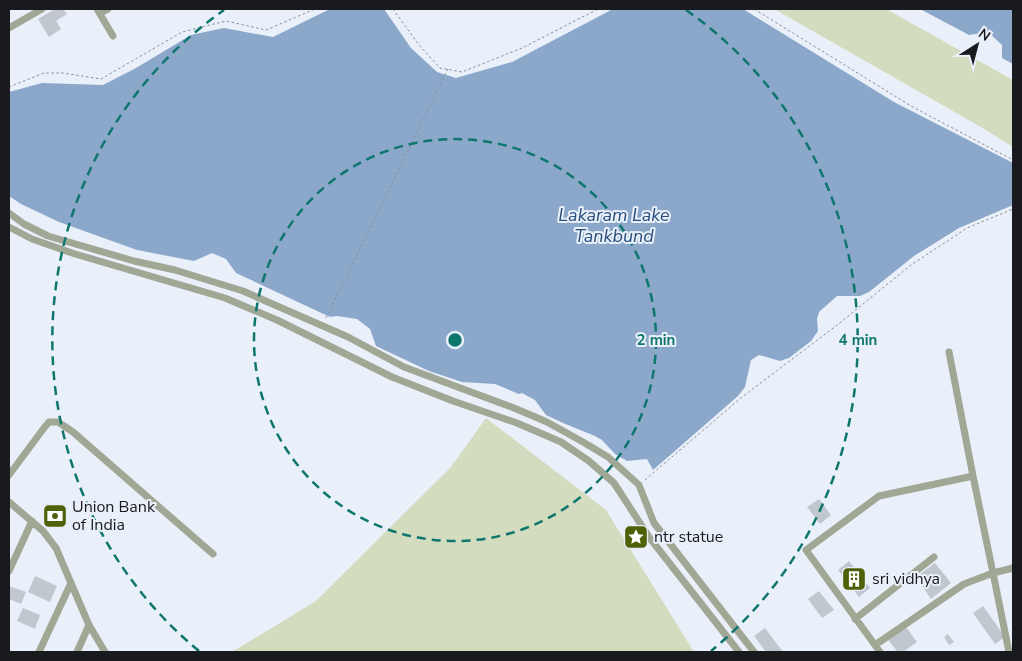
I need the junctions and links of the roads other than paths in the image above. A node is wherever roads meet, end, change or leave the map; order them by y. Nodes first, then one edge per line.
1 (42, 9) edge
2 (108, 9) edge
3 (99, 11) edge
4 (9, 28) edge
5 (113, 36) dead end
6 (9, 213) edge
7 (9, 227) edge
8 (949, 352) dead end
9 (9, 475) edge
10 (973, 476) junction
11 (9, 502) edge
12 (32, 521) junction
13 (654, 523) junction
14 (644, 528) junction
15 (213, 554) dead end
16 (934, 557) dead end
17 (1013, 568) edge
18 (9, 571) edge
19 (993, 573) junction
20 (71, 583) junction
21 (856, 619) junction
22 (89, 625) junction
23 (875, 645) junction
24 (40, 652) edge
25 (76, 652) edge
26 (105, 652) edge
27 (738, 652) edge
28 (754, 652) edge
29 (880, 652) edge
30 (1009, 652) edge

1 - 4 street
2 - 3 street
3 - 5 street
6 - 13 street
7 - 14 street
8 - 10 street
9 - 15 street
10 - 19 street
10 - 21 street
11 - 12 street
12 - 18 street
12 - 20 street
13 - 14 street
13 - 28 street
14 - 27 street
16 - 21 street
17 - 19 street
19 - 23 street
19 - 30 street
20 - 22 street
20 - 24 street
21 - 23 street
22 - 25 street
22 - 26 street
23 - 29 street

